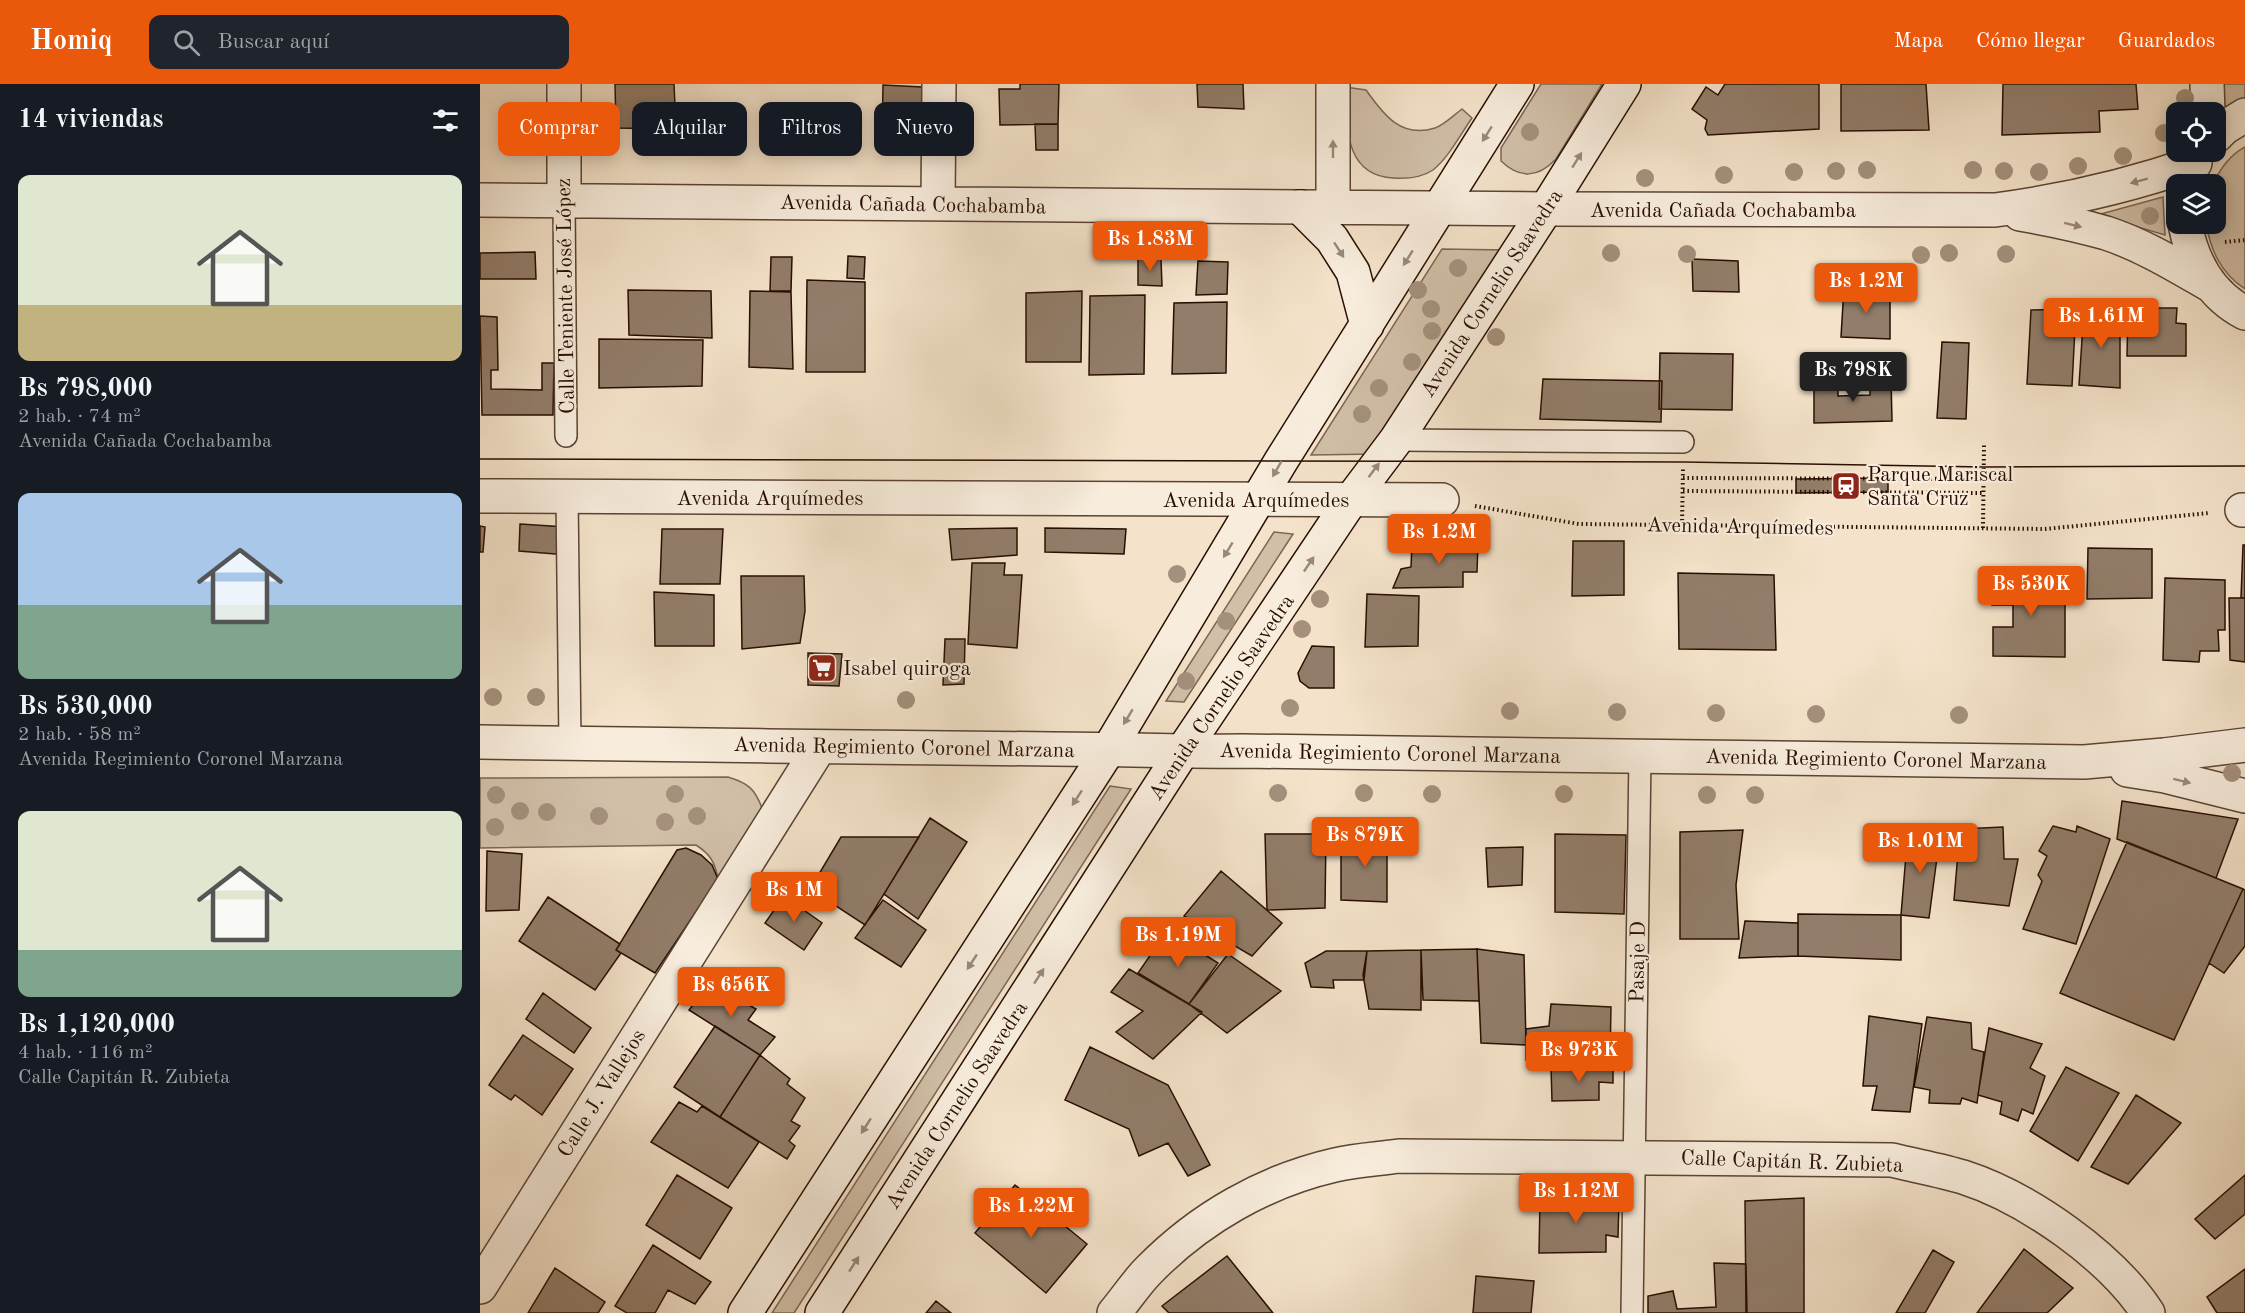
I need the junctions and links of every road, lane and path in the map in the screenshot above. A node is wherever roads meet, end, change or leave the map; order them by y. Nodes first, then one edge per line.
1 (564, 84) edge
2 (939, 84) edge
3 (1333, 84) edge
4 (1517, 84) edge
5 (1624, 84) edge
6 (2206, 84) edge
7 (2207, 102) edge
8 (2245, 115) edge
9 (2226, 127) edge
10 (2195, 166) edge
11 (480, 200) edge
12 (564, 201) junction
13 (938, 204) junction
14 (1300, 207) junction
15 (1333, 208) junction
16 (1438, 208) junction
17 (1546, 209) junction
18 (1995, 210) junction
19 (2187, 234) edge
20 (2225, 298) edge
21 (1366, 325) junction
22 (2245, 337) edge
23 (566, 436) dead end
24 (1396, 440) junction
25 (1984, 446) dead end
26 (1683, 452) joint
27 (1683, 478) junction
28 (1983, 480) junction
29 (1683, 491) junction
30 (1983, 493) junction
31 (480, 496) edge
32 (567, 497) junction
33 (1259, 500) junction
34 (1351, 500) junction
35 (1442, 500) joint
36 (2243, 510) edge
37 (1682, 525) junction
38 (1983, 528) junction
39 (480, 742) edge
40 (570, 743) junction
41 (2245, 745) edge
42 (819, 748) junction
43 (1109, 749) junction
44 (1182, 752) junction
45 (1640, 755) junction
46 (2084, 762) junction
47 (2245, 796) edge
48 (1635, 1157) junction
49 (480, 1287) edge
50 (745, 1313) edge
51 (822, 1313) edge
52 (1114, 1313) edge
53 (1632, 1313) edge
54 (2148, 1313) edge

1 - 12 street, Calle Teniente José López
2 - 13 street
15 -> 3 street
4 -> 16 street
17 -> 5 street, Avenida Cornelio Saavedra
6 - 7 street
8 - 9 street
10 -> 18 street, Avenida Cañada Cochabamba
11 - 12 street, Avenida Cañada Cochabamba
12 - 13 street, Avenida Cañada Cochabamba
12 - 23 lane, Calle Teniente José López
13 - 14 street, Avenida Cañada Cochabamba
14 - 15 street, Avenida Cañada Cochabamba
14 -> 21 street
15 - 16 street, Avenida Cañada Cochabamba
16 - 17 street, Avenida Cañada Cochabamba
16 -> 21 street
17 - 18 street, Avenida Cañada Cochabamba
17 - 24 street, Avenida Cornelio Saavedra
18 -> 20 street, Avenida Cañada Cochabamba
19 - 20 street
20 - 22 street
21 -> 33 street
24 - 26 lane
34 -> 24 street, Avenida Cornelio Saavedra
25 - 28 path
26 - 27 path
27 - 28 path
27 - 29 path
28 - 30 path
29 - 30 path
29 - 37 path
30 - 38 path
31 - 32 street, Avenida Arquímedes
32 - 33 street, Avenida Arquímedes
32 - 40 lane
33 - 34 street, Avenida Arquímedes
33 -> 43 street
34 - 35 street, Avenida Arquímedes
44 -> 34 street, Avenida Cornelio Saavedra
35 - 37 path, Avenida Arquímedes
36 - 38 path, Avenida Arquímedes
37 - 38 path, Avenida Arquímedes
39 - 40 street, Avenida Regimiento Coronel Marzana
40 - 42 street, Avenida Regimiento Coronel Marzana
41 - 46 street, Avenida Regimiento Coronel Marzana
42 - 43 street, Avenida Regimiento Coronel Marzana
42 - 49 street, Calle J. Vallejos
43 - 44 street, Avenida Regimiento Coronel Marzana
43 -> 50 street
44 - 45 street, Avenida Regimiento Coronel Marzana
51 -> 44 street, Avenida Cornelio Saavedra
45 - 46 street, Avenida Regimiento Coronel Marzana
45 - 48 lane, Pasaje D
46 -> 47 street, Avenida Regimiento Coronel Marzana
48 - 52 street, Calle Capitán R. Zubieta
48 - 53 lane, Pasaje D
48 - 54 street, Calle Capitán R. Zubieta

